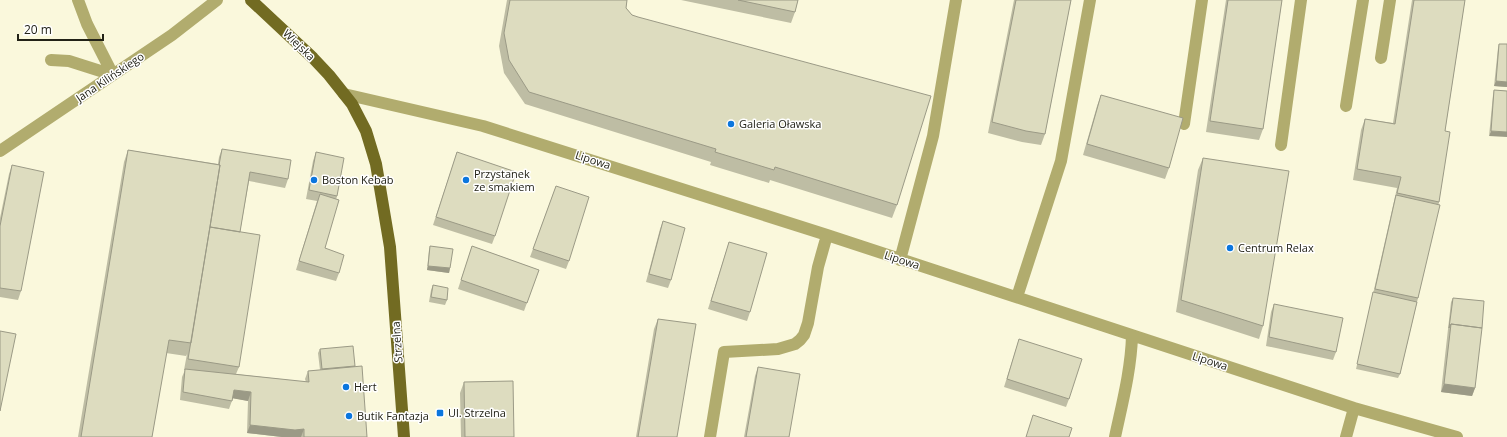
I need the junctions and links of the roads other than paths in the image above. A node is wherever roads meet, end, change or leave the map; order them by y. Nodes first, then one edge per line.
1 (78, 0) edge
2 (217, 0) edge
3 (251, 0) edge
4 (956, 0) edge
5 (1090, 0) edge
6 (1202, 0) edge
7 (1301, 0) edge
8 (1363, 0) edge
9 (1390, 0) edge
10 (1381, 58) dead end
11 (51, 60) dead end
12 (113, 75) junction
13 (344, 94) junction
14 (1346, 106) dead end
15 (1184, 124) dead end
16 (1281, 145) dead end
17 (0, 151) edge
18 (827, 235) junction
19 (390, 247) joint
20 (900, 260) junction
21 (1017, 297) junction
22 (1132, 336) junction
23 (1354, 408) junction
24 (404, 437) edge
25 (710, 437) edge
26 (1115, 437) edge
27 (1346, 437) edge
28 (1457, 437) edge

1 - 12 street
2 - 12 street, Jana Kilińskiego
3 - 13 main road, Wiejska
4 - 20 street
5 - 21 street
6 - 15 street
7 - 16 street
8 - 14 street
9 - 10 street
11 - 12 street
12 - 17 street, Jana Kilińskiego
13 - 18 street, Lipowa
13 - 19 main road, Wiejska
18 - 20 street, Lipowa
18 - 25 street
19 - 24 main road, Strzelna
20 - 21 street, Lipowa
21 - 22 street, Lipowa
22 - 23 street, Lipowa
22 - 26 street
23 - 27 street
23 - 28 street, Lipowa

